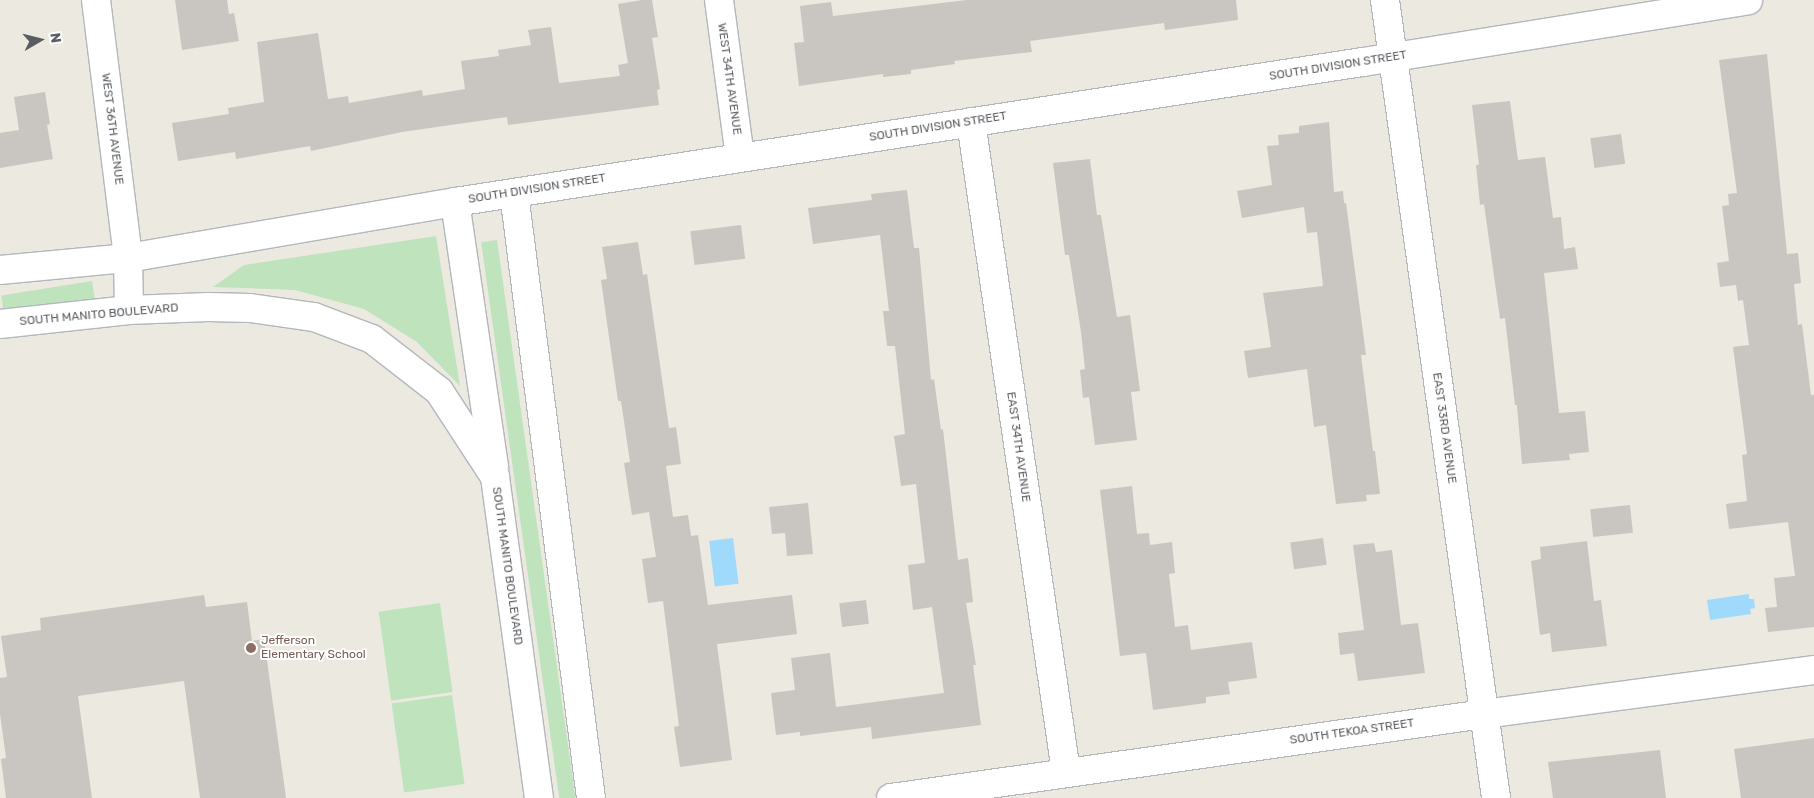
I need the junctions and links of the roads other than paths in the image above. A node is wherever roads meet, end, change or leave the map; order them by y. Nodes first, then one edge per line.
1 (96, 0) edge
2 (719, 0) edge
3 (1385, 0) edge
4 (1748, 0) edge
5 (1392, 57) junction
6 (971, 122) junction
7 (740, 157) junction
8 (514, 192) junction
9 (455, 202) junction
10 (128, 258) junction
11 (0, 270) edge
12 (129, 310) junction
13 (0, 324) edge
14 (495, 477) junction
15 (1814, 670) edge
16 (1484, 714) junction
17 (1066, 772) junction
18 (539, 798) edge
19 (590, 798) edge
20 (891, 798) edge
21 (1496, 798) edge

1 - 10 street, WEST 36TH AVENUE
2 - 7 street, WEST 34TH AVENUE
3 - 5 street, EAST 33RD AVENUE
4 - 5 street, SOUTH DIVISION STREET
5 - 6 street, SOUTH DIVISION STREET
5 - 16 street, EAST 33RD AVENUE
6 - 7 street, SOUTH DIVISION STREET
6 - 17 street, EAST 34TH AVENUE
7 - 8 street, SOUTH DIVISION STREET
8 - 9 street, SOUTH DIVISION STREET
8 - 19 street
9 - 10 street, SOUTH DIVISION STREET
9 - 14 street
10 - 11 street
10 - 12 street, WEST 36TH AVENUE
12 - 13 street, SOUTH MANITO BOULEVARD
12 - 14 street, SOUTH MANITO BOULEVARD
14 - 18 street, SOUTH MANITO BOULEVARD
15 - 16 street, SOUTH TEKOA STREET
16 - 17 street, SOUTH TEKOA STREET
16 - 21 street, EAST 33RD AVENUE
17 - 20 street, SOUTH TEKOA STREET

